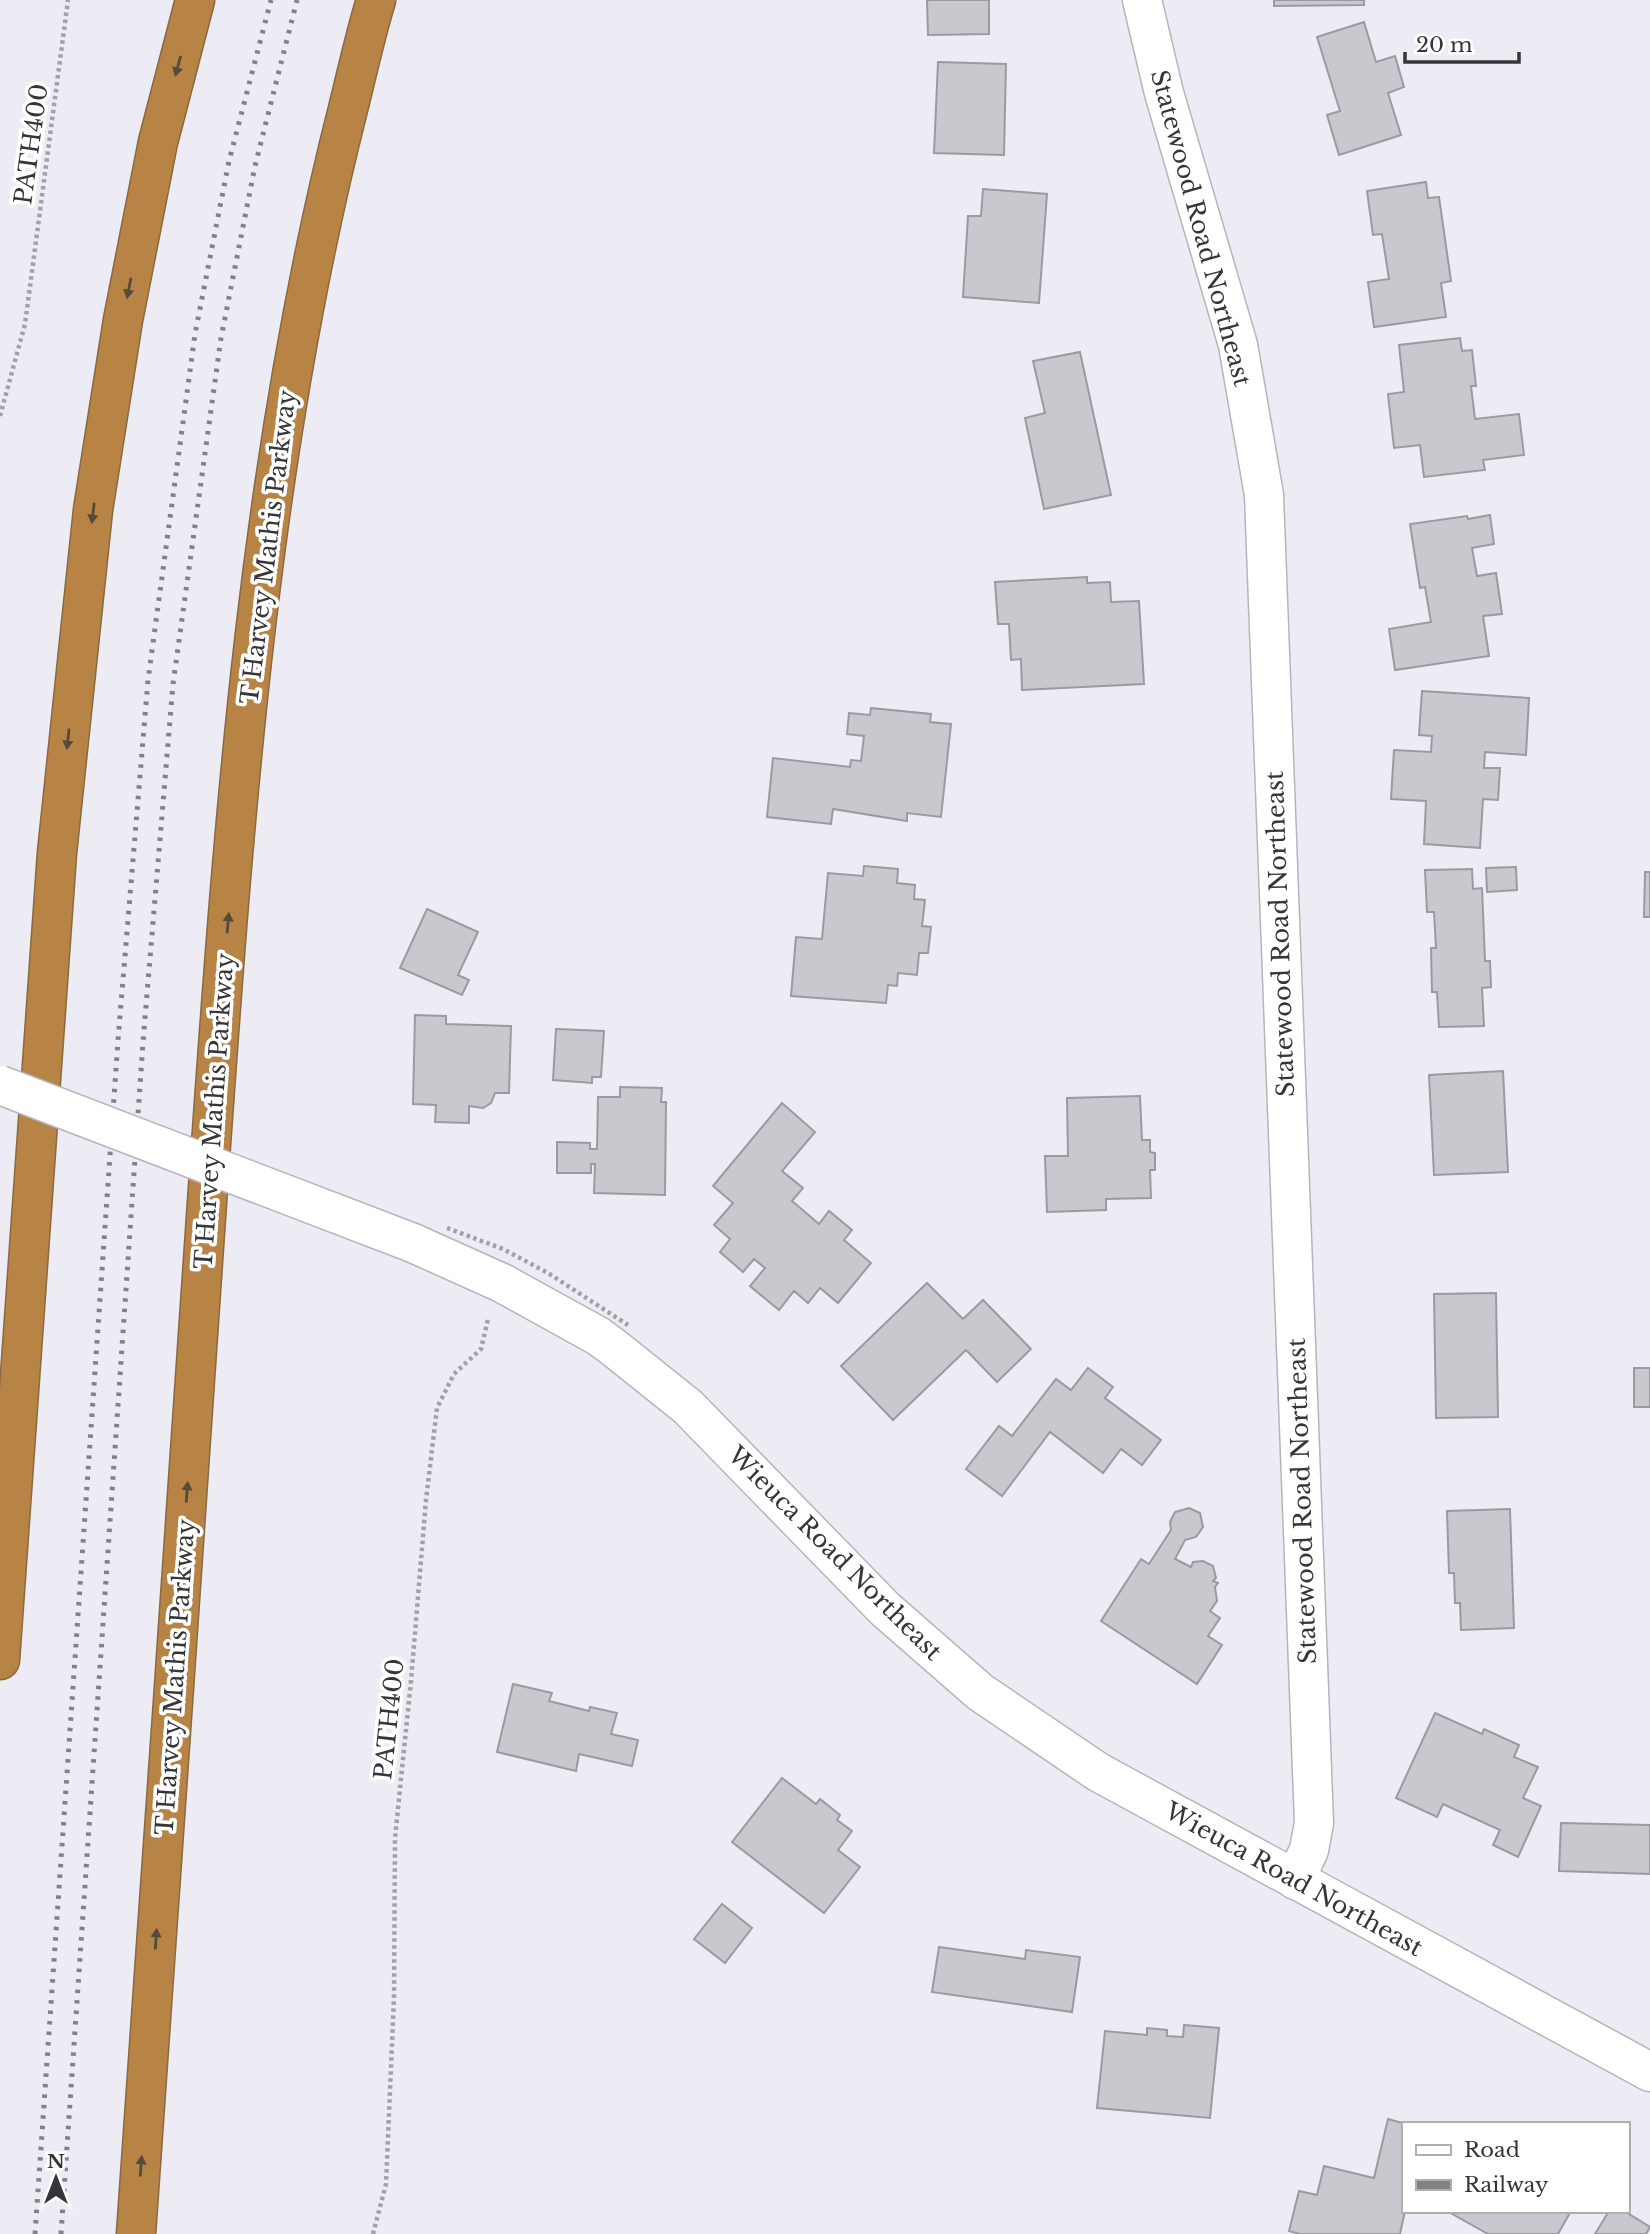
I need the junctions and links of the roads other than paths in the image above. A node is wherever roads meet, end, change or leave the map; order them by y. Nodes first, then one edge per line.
1 (195, 0) edge
2 (376, 0) edge
3 (1142, 0) edge
4 (0, 1085) edge
5 (0, 1660) edge
6 (1295, 1880) junction
7 (1650, 2072) edge
8 (136, 2234) edge

1 -> 5 highway
8 -> 2 highway, T Harvey Mathis Parkway
3 - 6 street, Statewood Road Northeast
4 - 6 street, Wieuca Road Northeast, bridge
6 - 7 street, Wieuca Road Northeast

